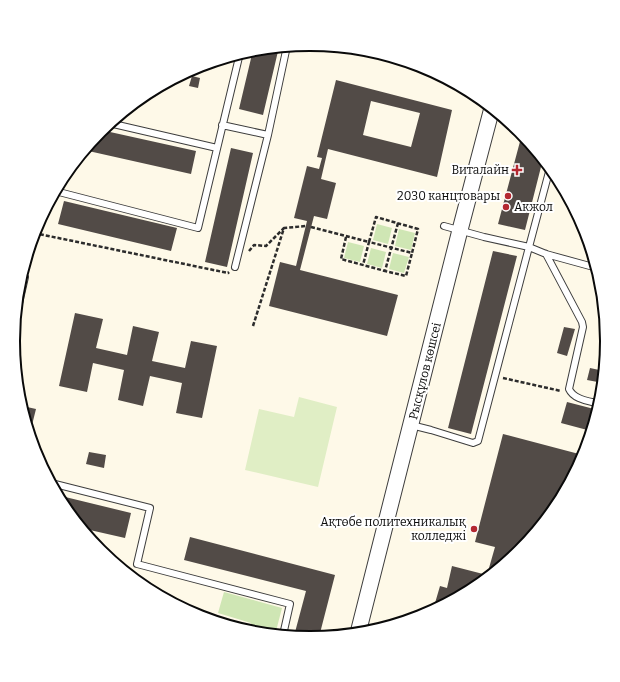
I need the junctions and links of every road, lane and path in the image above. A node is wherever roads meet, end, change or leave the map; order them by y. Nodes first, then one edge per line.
1 (287, 52) edge
2 (238, 60) edge
3 (490, 114) edge
4 (222, 125) junction
5 (116, 126) edge
6 (268, 135) junction
7 (216, 148) junction
8 (548, 176) edge
9 (61, 193) edge
10 (398, 223) junction
11 (306, 226) dead end
12 (444, 226) dead end
13 (311, 227) dead end
14 (284, 228) junction
15 (460, 230) junction
16 (40, 234) edge
17 (346, 237) junction
18 (369, 242) junction
19 (529, 247) junction
20 (391, 248) junction
21 (412, 253) junction
22 (546, 254) junction
23 (363, 265) junction
24 (590, 266) edge
25 (234, 267) junction
26 (385, 271) junction
27 (252, 326) dead end
28 (495, 376) junction
29 (571, 394) junction
30 (593, 402) edge
31 (411, 425) junction
32 (58, 485) edge
33 (360, 627) edge
34 (284, 630) edge

1 - 6 lane
2 - 4 lane
3 - 15 street, Рысқұлов көшсеі
4 - 6 lane
4 - 7 lane
5 - 7 lane
6 - 25 lane
7 - 9 lane
8 - 19 lane
10 - 18 path
10 - 20 path
10 - 21 path
11 - 14 path
12 - 15 lane
13 - 17 path
14 - 25 path
14 - 27 path
15 - 19 lane
15 - 31 street, Рысқұлов көшсеі
16 - 25 path
17 - 18 path
17 - 23 path
18 - 20 path
18 - 23 path
19 - 22 lane
19 - 28 lane
20 - 21 path
20 - 26 path
21 - 26 path
22 - 24 lane
22 - 29 lane
23 - 26 path
28 - 29 path
28 - 31 lane
29 - 30 lane
31 - 33 street, Рысқұлов көшсеі
32 - 34 lane

